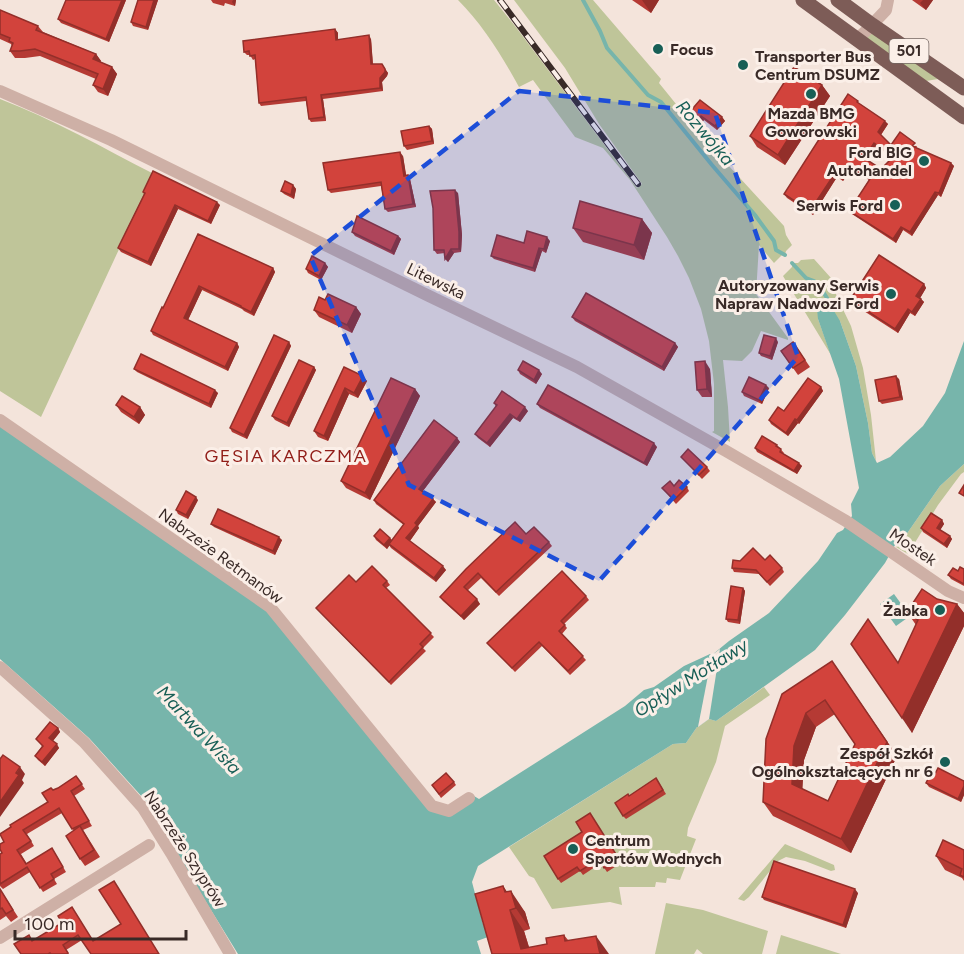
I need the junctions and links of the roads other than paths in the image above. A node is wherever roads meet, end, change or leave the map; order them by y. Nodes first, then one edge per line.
1 (803, 0) edge
2 (838, 0) edge
3 (888, 0) edge
4 (872, 25) junction
5 (856, 40) junction
6 (964, 88) edge
7 (0, 91) edge
8 (964, 117) edge
9 (0, 420) edge
10 (846, 521) joint
11 (964, 598) edge
12 (0, 667) edge
13 (469, 798) dead end
14 (149, 845) dead end
15 (0, 938) edge
16 (230, 954) edge

1 - 5 main road, 501
2 - 4 main road, 501
3 - 4 street
4 - 5 street
4 - 6 main road, 501
5 - 8 main road, 501
7 - 10 street, Litewska
9 - 13 street, Nabrzeże Retmanów
10 - 11 street, Mostek
12 - 16 street, Nabrzeże Szyprów
14 - 15 street

